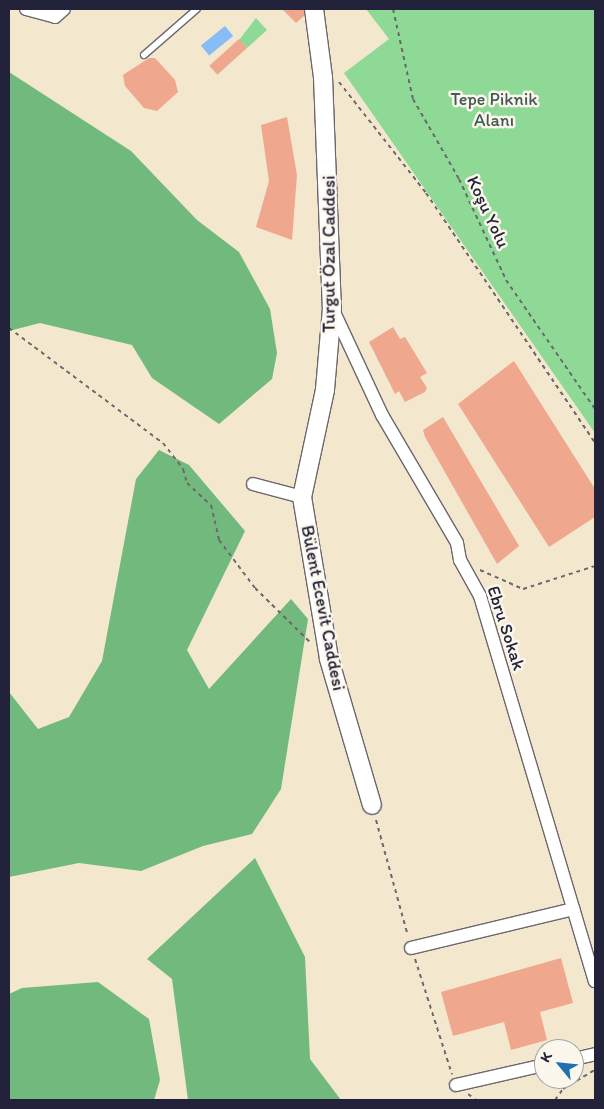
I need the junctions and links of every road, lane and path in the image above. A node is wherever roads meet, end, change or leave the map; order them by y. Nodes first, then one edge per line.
1 (26, 9) edge
2 (197, 9) edge
3 (314, 9) edge
4 (393, 9) edge
5 (60, 13) edge
6 (144, 55) dead end
7 (323, 72) junction
8 (332, 308) junction
9 (9, 328) edge
10 (595, 409) edge
11 (595, 442) edge
12 (254, 484) dead end
13 (302, 497) junction
14 (460, 560) junction
15 (595, 566) edge
16 (329, 659) junction
17 (372, 805) dead end
18 (574, 909) junction
19 (411, 948) dead end
20 (595, 981) edge
21 (534, 1067) edge
22 (595, 1070) edge
23 (456, 1085) dead end
24 (555, 1100) edge

1 - 5 street
2 - 6 lane
3 - 7 street, Turgut Özal Caddesi
4 - 10 path, Koşu Yolu
7 - 8 street, Turgut Özal Caddesi
7 - 11 path
8 - 13 street, Turgut Özal Caddesi
8 - 14 street, Ebru Sokak
9 - 16 path
12 - 13 street
13 - 16 street, Bülent Ecevit Caddesi
14 - 15 path
14 - 18 street, Ebru Sokak
16 - 17 street, Bülent Ecevit Caddesi
18 - 19 street
18 - 20 street, Ebru Sokak
21 - 23 street
22 - 24 path

